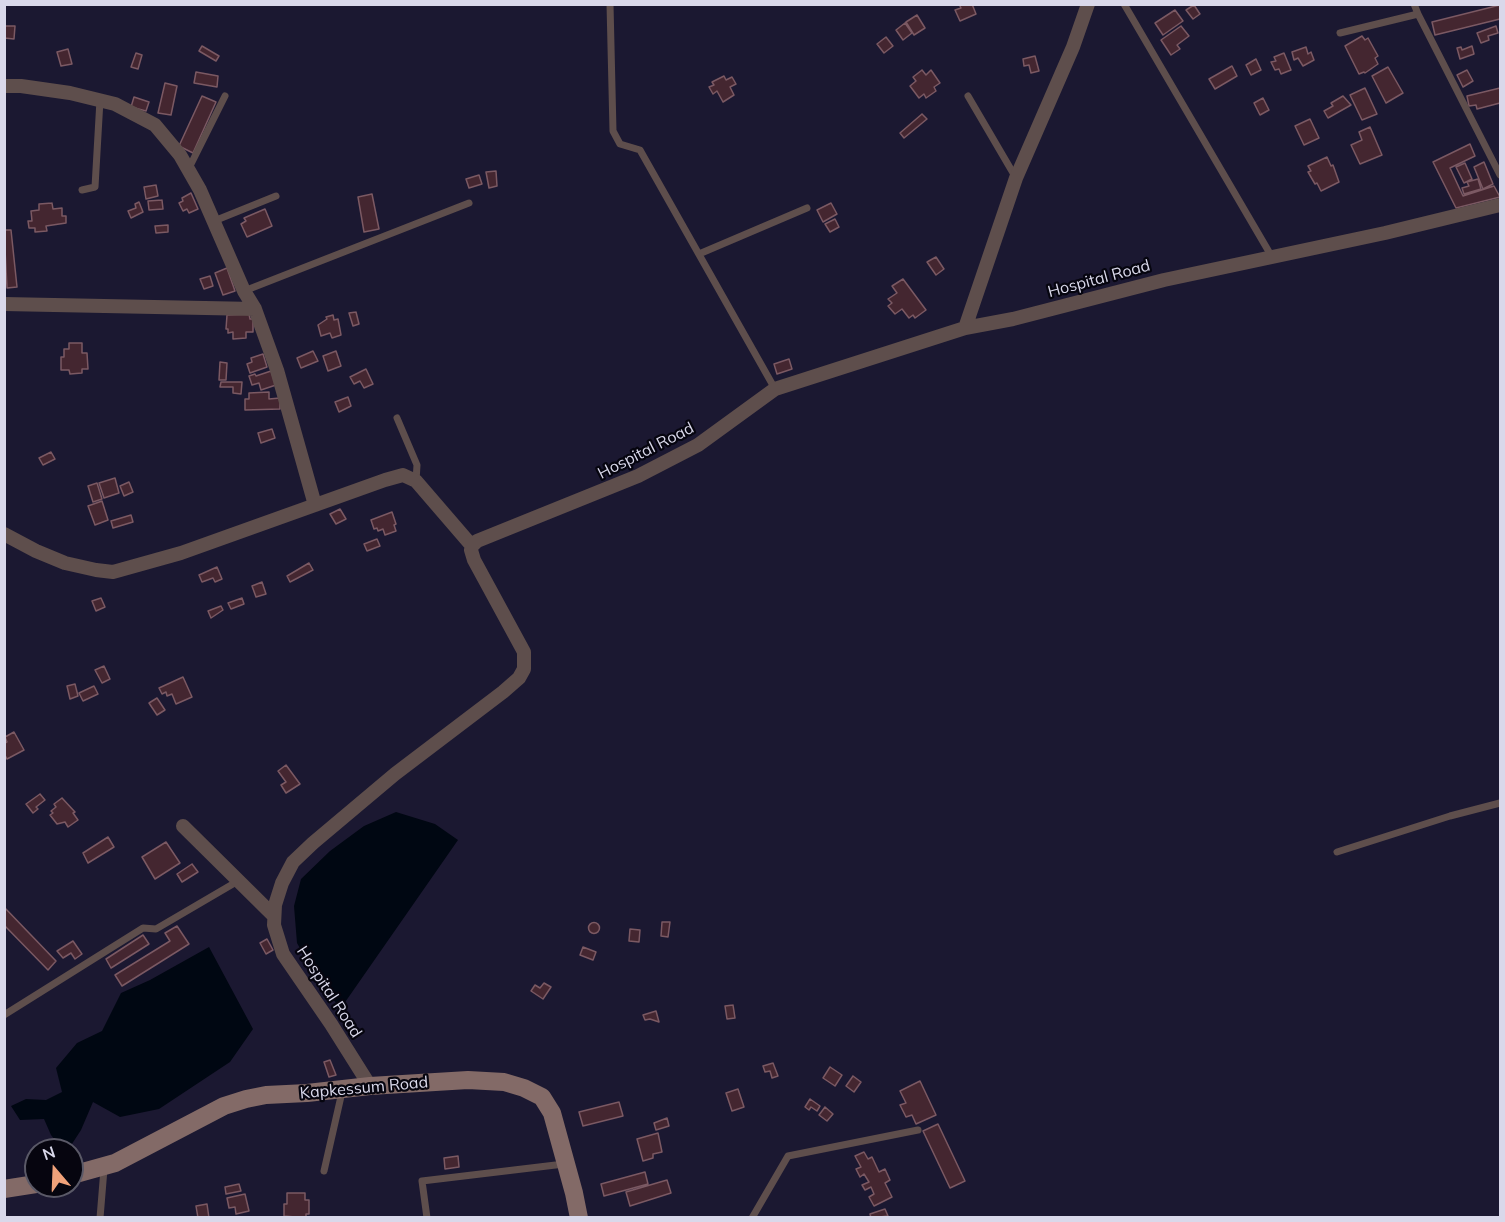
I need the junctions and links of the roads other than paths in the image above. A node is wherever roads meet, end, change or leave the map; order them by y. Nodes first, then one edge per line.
1 (610, 4) edge
2 (1088, 4) edge
3 (1124, 4) edge
4 (1414, 4) edge
5 (1418, 14) junction
6 (1340, 33) dead end
7 (4, 86) edge
8 (225, 96) dead end
9 (968, 96) dead end
10 (100, 100) junction
11 (188, 170) junction
12 (1500, 175) edge
13 (1016, 178) junction
14 (81, 190) dead end
15 (276, 196) dead end
16 (469, 203) dead end
17 (1500, 205) edge
18 (807, 208) dead end
19 (214, 221) junction
20 (699, 254) junction
21 (1272, 257) junction
22 (244, 291) junction
23 (4, 304) edge
24 (255, 309) junction
25 (965, 328) junction
26 (776, 389) junction
27 (397, 418) dead end
28 (416, 481) junction
29 (315, 505) junction
30 (4, 534) edge
31 (472, 546) junction
32 (1500, 803) edge
33 (183, 826) dead end
34 (1337, 852) dead end
35 (238, 881) junction
36 (274, 916) junction
37 (4, 1015) edge
38 (370, 1086) junction
39 (343, 1089) junction
40 (918, 1130) dead end
41 (566, 1164) junction
42 (104, 1166) junction
43 (324, 1171) dead end
44 (84, 1172) edge
45 (24, 1186) edge
46 (4, 1189) edge
47 (100, 1218) edge
48 (427, 1218) edge
49 (579, 1218) edge
50 (752, 1218) edge

1 - 20 lane
2 - 13 street
3 - 21 lane
4 - 5 lane
5 - 6 lane
5 - 12 lane
7 - 10 street
8 - 11 lane
9 - 13 lane
10 - 11 street
10 - 14 lane
11 - 19 street
13 - 25 street
15 - 19 lane
16 - 22 lane
17 - 21 street, Hospital Road
18 - 20 lane
19 - 22 street
20 - 26 lane
21 - 25 street, Hospital Road
22 - 24 street
23 - 24 street
24 - 29 street
25 - 26 street, Hospital Road
26 - 31 street, Hospital Road
27 - 28 lane
28 - 29 street
28 - 31 street
29 - 30 street
31 - 36 street, Hospital Road
32 - 34 lane
33 - 35 street
35 - 36 street
35 - 37 lane
36 - 38 street, Hospital Road
38 - 39 street, Kapkessum Road
38 - 41 street, Kapkessum Road
39 - 42 street, Kapkessum Road
39 - 43 lane
40 - 50 lane
41 - 48 lane
41 - 49 street, Kapkessum Road
42 - 44 street, Kapkessum Road
42 - 47 lane
45 - 46 street

